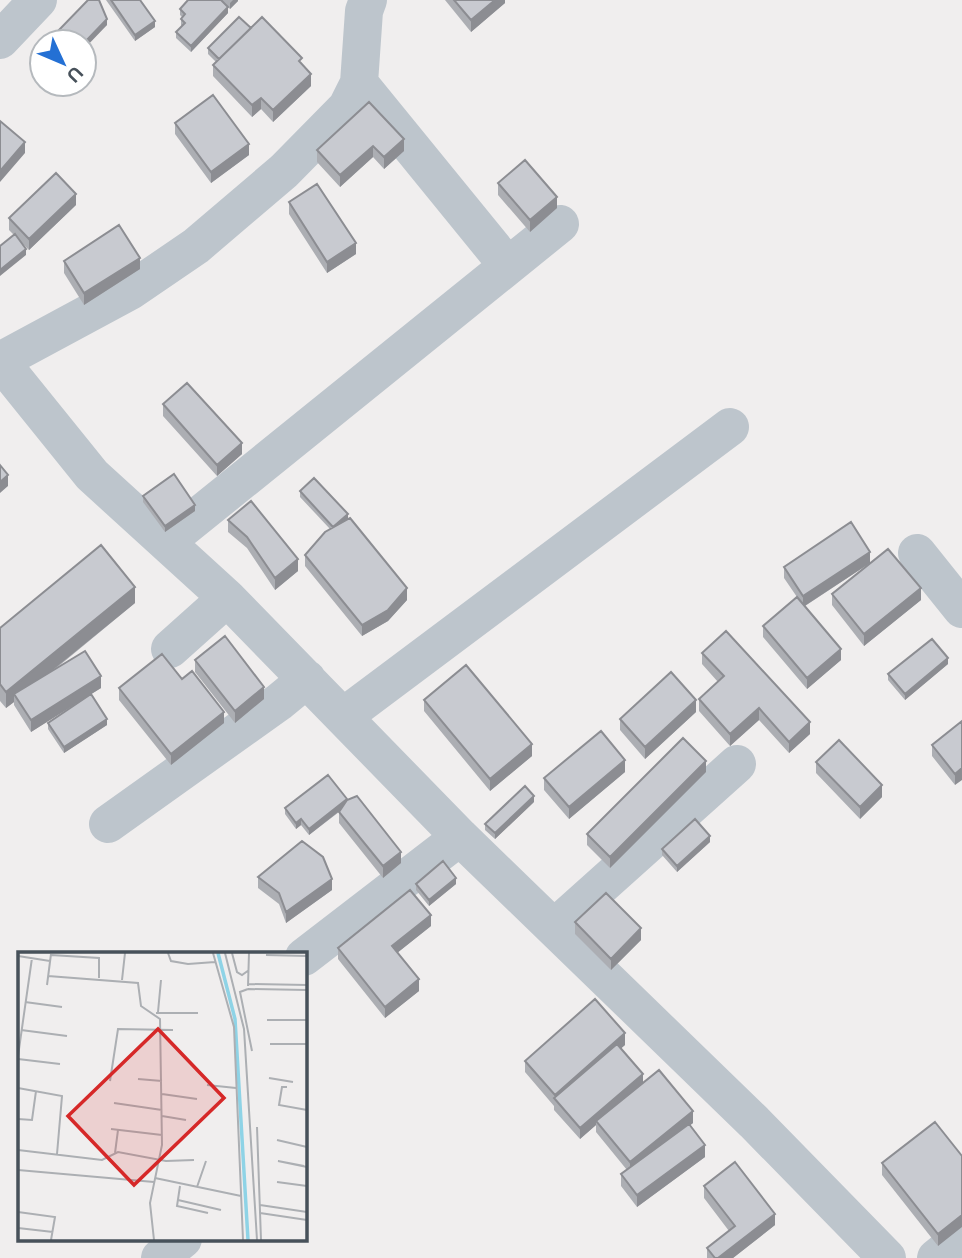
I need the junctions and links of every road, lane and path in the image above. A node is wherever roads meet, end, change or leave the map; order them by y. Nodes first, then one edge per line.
1 (38, 0) edge
2 (368, 0) edge
3 (0, 40) edge
4 (359, 83) junction
5 (560, 224) dead end
6 (508, 266) junction
7 (0, 361) edge
8 (730, 428) dead end
9 (166, 542) junction
10 (917, 553) dead end
11 (227, 598) junction
12 (962, 609) edge
13 (170, 649) dead end
14 (307, 679) junction
15 (344, 716) junction
16 (737, 764) dead end
17 (108, 824) dead end
18 (460, 837) junction
19 (554, 929) junction
20 (306, 955) edge
21 (962, 1237) edge
22 (182, 1240) edge
23 (160, 1258) edge
24 (887, 1258) edge
25 (936, 1258) edge

1 - 3 street
2 - 4 street
4 - 6 street
4 - 7 street
5 - 6 street
6 - 9 street
7 - 9 street
8 - 15 street
9 - 11 street
10 - 12 street
11 - 13 street
11 - 14 street
14 - 15 street
14 - 17 street
15 - 18 street
16 - 19 street
18 - 19 street
18 - 20 street
19 - 24 street
21 - 25 street
22 - 23 street

